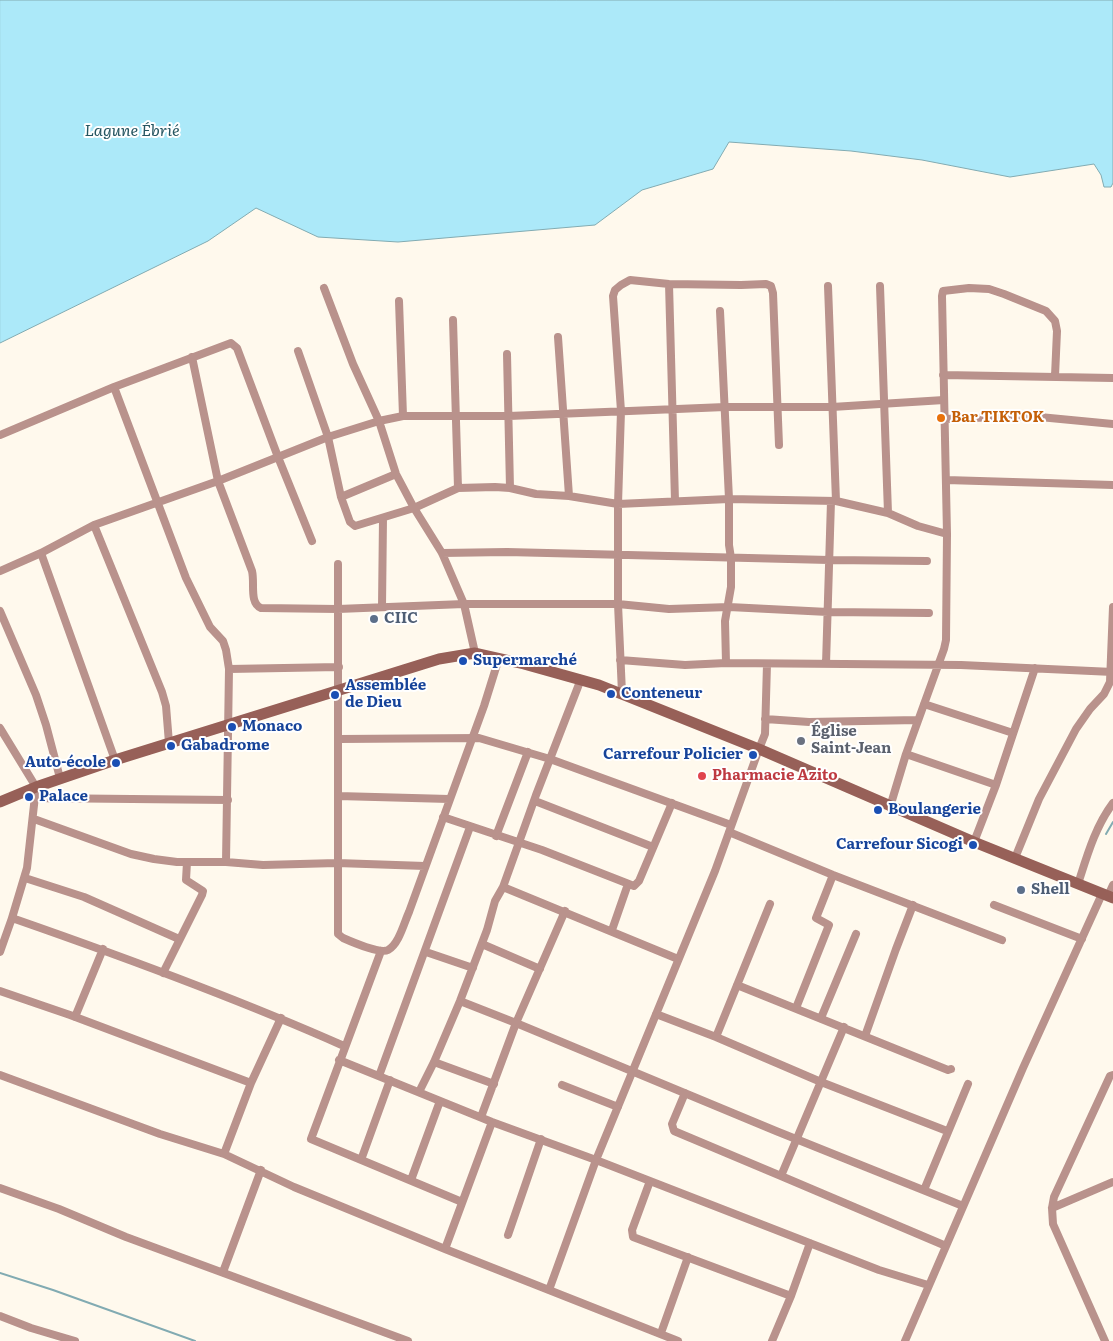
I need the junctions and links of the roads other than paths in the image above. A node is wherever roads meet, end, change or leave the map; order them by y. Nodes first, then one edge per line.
1 (669, 284) junction
2 (828, 286) dead end
3 (880, 286) dead end
4 (324, 288) dead end
5 (400, 301) dead end
6 (720, 311) dead end
7 (453, 320) dead end
8 (558, 337) dead end
9 (298, 351) dead end
10 (507, 354) dead end
11 (192, 357) junction
12 (943, 375) junction
13 (1055, 376) junction
14 (1113, 378) edge
15 (114, 387) junction
16 (944, 400) junction
17 (884, 404) junction
18 (832, 406) junction
19 (725, 407) junction
20 (778, 407) junction
21 (672, 409) junction
22 (621, 411) junction
23 (564, 413) junction
24 (403, 416) junction
25 (509, 416) junction
26 (457, 417) junction
27 (944, 419) junction
28 (379, 420) junction
29 (1113, 424) edge
30 (0, 435) edge
31 (328, 437) junction
32 (779, 445) dead end
33 (278, 457) junction
34 (396, 474) junction
35 (946, 480) junction
36 (218, 481) junction
37 (1113, 485) edge
38 (458, 488) junction
39 (510, 488) junction
40 (569, 496) junction
41 (341, 497) junction
42 (729, 499) junction
43 (158, 501) junction
44 (675, 501) junction
45 (834, 501) junction
46 (618, 504) junction
47 (414, 508) junction
48 (888, 514) junction
49 (383, 518) junction
50 (94, 524) junction
51 (948, 534) junction
52 (312, 541) dead end
53 (41, 553) junction
54 (442, 553) junction
55 (618, 556) junction
56 (731, 558) junction
57 (829, 560) junction
58 (927, 560) dead end
59 (338, 564) dead end
60 (0, 571) edge
61 (464, 604) junction
62 (618, 604) junction
63 (1113, 606) edge
64 (382, 607) junction
65 (729, 607) junction
66 (338, 609) junction
67 (0, 611) edge
68 (828, 612) junction
69 (929, 613) dead end
70 (475, 653) junction
71 (499, 658) junction
72 (620, 660) junction
73 (726, 663) junction
74 (767, 664) junction
75 (826, 664) junction
76 (938, 665) junction
77 (339, 667) junction
78 (1035, 668) junction
79 (229, 669) junction
80 (1112, 672) edge
81 (581, 679) junction
82 (339, 689) junction
83 (622, 693) junction
84 (924, 704) junction
85 (765, 719) junction
86 (918, 720) junction
87 (228, 723) junction
88 (0, 728) edge
89 (1013, 733) junction
90 (472, 738) junction
91 (339, 739) junction
92 (169, 743) junction
93 (759, 750) junction
94 (528, 752) junction
95 (906, 754) junction
96 (550, 759) junction
97 (115, 760) junction
98 (60, 778) junction
99 (996, 785) junction
100 (36, 792) junction
101 (338, 796) junction
102 (449, 799) junction
103 (228, 800) junction
104 (535, 801) junction
105 (0, 802) edge
106 (1113, 803) edge
107 (672, 804) junction
108 (890, 806) junction
109 (442, 817) junction
110 (34, 818) junction
111 (470, 827) junction
112 (730, 828) junction
113 (496, 836) junction
114 (974, 842) junction
115 (519, 844) junction
116 (653, 847) junction
117 (1015, 858) junction
118 (187, 862) junction
119 (226, 862) junction
120 (337, 863) junction
121 (425, 866) junction
122 (833, 875) junction
123 (25, 878) junction
124 (628, 884) junction
125 (1078, 884) junction
126 (503, 886) junction
127 (1109, 893) edge
128 (770, 904) dead end
129 (913, 905) junction
130 (994, 905) dead end
131 (565, 911) junction
132 (12, 918) junction
133 (612, 930) junction
134 (856, 934) dead end
135 (179, 938) junction
136 (1082, 939) junction
137 (1002, 940) dead end
138 (482, 944) junction
139 (103, 949) junction
140 (381, 951) junction
141 (0, 952) edge
142 (426, 952) junction
143 (678, 959) junction
144 (473, 968) junction
145 (540, 969) junction
146 (163, 972) junction
147 (737, 985) junction
148 (0, 991) edge
149 (460, 1002) junction
150 (796, 1008) junction
151 (656, 1014) junction
152 (75, 1017) junction
153 (281, 1018) junction
154 (821, 1018) junction
155 (516, 1023) junction
156 (844, 1027) junction
157 (865, 1036) junction
158 (716, 1037) junction
159 (344, 1046) junction
160 (339, 1060) junction
161 (434, 1062) junction
162 (951, 1069) dead end
163 (633, 1071) junction
164 (0, 1075) edge
165 (1113, 1075) edge
166 (379, 1076) junction
167 (390, 1080) junction
168 (821, 1082) junction
169 (251, 1083) junction
170 (494, 1084) junction
171 (968, 1084) dead end
172 (562, 1085) dead end
173 (419, 1092) junction
174 (685, 1093) junction
175 (440, 1101) junction
176 (618, 1107) junction
177 (481, 1118) junction
178 (492, 1122) junction
179 (947, 1131) junction
180 (541, 1139) junction
181 (796, 1139) junction
182 (224, 1154) junction
183 (362, 1160) junction
184 (596, 1160) junction
185 (261, 1170) junction
186 (780, 1176) junction
187 (411, 1180) junction
188 (650, 1181) junction
189 (1113, 1182) edge
190 (0, 1188) edge
191 (924, 1190) junction
192 (462, 1202) junction
193 (963, 1206) junction
194 (1052, 1208) junction
195 (508, 1235) dead end
196 (810, 1243) junction
197 (946, 1246) junction
198 (445, 1249) junction
199 (688, 1257) junction
200 (223, 1272) junction
201 (928, 1285) junction
202 (549, 1290) junction
203 (791, 1296) junction
204 (0, 1316) edge
205 (661, 1333) junction
206 (74, 1341) edge
207 (408, 1341) edge
208 (678, 1341) edge
209 (772, 1341) edge
210 (905, 1341) edge
211 (1105, 1341) edge

1 - 20 street
1 - 21 street
1 - 22 street
2 - 18 street
3 - 17 street
4 - 28 street
5 - 24 street
6 - 19 street
7 - 26 street
8 - 23 street
9 - 31 street
10 - 25 street
11 - 15 street
11 - 33 street
11 - 36 street
12 - 13 street
12 - 13 street
12 - 16 street
13 - 14 street
15 - 30 street
15 - 43 street
16 - 17 street
16 - 27 street
17 - 18 street
17 - 48 street
18 - 20 street
18 - 45 street
19 - 20 street
19 - 21 street
19 - 42 street
20 - 32 street
21 - 22 street
21 - 44 street
22 - 23 street
22 - 46 street
23 - 25 street
23 - 40 street
24 - 26 street
24 - 28 street
25 - 26 street
25 - 39 street
26 - 38 street
27 - 29 street
27 - 35 street
28 - 31 street
28 - 34 street
31 - 33 street
31 - 41 street
33 - 36 street
33 - 52 street
34 - 41 street
34 - 47 street
35 - 37 street
35 - 51 street
36 - 43 street
36 - 66 street
38 - 39 street
38 - 47 street
39 - 40 street
40 - 46 street
41 - 49 street
42 - 44 street
42 - 45 street
42 - 56 street
43 - 50 street
43 - 79 street
44 - 46 street
45 - 48 street
45 - 57 street
46 - 55 street
47 - 49 street
47 - 54 street
48 - 51 street
49 - 64 street
50 - 53 street
50 - 92 street
51 - 76 street
53 - 60 street
53 - 97 street
54 - 55 street
54 - 61 street
55 - 56 street
55 - 62 street
56 - 57 street
56 - 65 street
57 - 58 street
57 - 68 street
59 - 66 street
61 - 62 street
61 - 64 street
61 - 70 street
62 - 65 street
62 - 72 street
63 - 80 street
64 - 66 street
65 - 68 street
65 - 73 street
66 - 77 street
67 - 98 street
68 - 69 street
68 - 75 street
70 - 71 street
70 - 82 street
71 - 81 street
71 - 90 street
72 - 73 street
72 - 83 street
73 - 74 street
74 - 75 street
74 - 85 street
75 - 76 street
76 - 78 street
76 - 84 street
77 - 79 street
77 - 82 street
78 - 80 street
78 - 89 street
79 - 87 street
80 - 117 street
81 - 83 street
81 - 96 street
82 - 87 street
82 - 91 street
83 - 93 street
84 - 86 street
84 - 89 street
85 - 86 street
85 - 93 street
86 - 95 street
87 - 92 street
87 - 103 street
88 - 100 street
89 - 99 street
90 - 91 street
90 - 94 street
90 - 102 street
91 - 101 street
92 - 97 street
93 - 108 street
93 - 112 street
94 - 96 street
94 - 113 street
95 - 99 street
95 - 108 street
96 - 104 street
96 - 107 street
97 - 98 street
98 - 100 street
99 - 114 street
100 - 103 street
100 - 105 street
100 - 110 street
101 - 102 street
101 - 120 street
102 - 109 street
103 - 119 street
104 - 115 street
104 - 116 street
106 - 125 street
107 - 112 street
107 - 116 street
108 - 114 street
109 - 111 street
109 - 121 street
110 - 118 street
110 - 123 street
111 - 113 street
111 - 142 street
112 - 122 street
112 - 143 street
113 - 115 street
114 - 117 street
115 - 124 street
115 - 126 street
116 - 124 street
117 - 125 street
118 - 119 street
118 - 135 street
119 - 120 street
120 - 121 street
120 - 140 street
121 - 140 street
122 - 129 street
122 - 150 street
123 - 132 street
123 - 135 street
124 - 133 street
125 - 127 street
126 - 131 street
126 - 138 street
127 - 136 street
128 - 147 street
129 - 137 street
129 - 157 street
130 - 136 street
131 - 133 street
131 - 145 street
132 - 139 street
132 - 141 street
133 - 143 street
134 - 154 street
135 - 146 street
136 - 193 street
138 - 144 street
138 - 145 street
139 - 146 street
139 - 152 street
140 - 159 street
142 - 144 street
142 - 166 street
143 - 151 street
144 - 149 street
145 - 155 street
146 - 153 street
147 - 150 street
147 - 158 street
148 - 152 street
149 - 155 street
149 - 161 street
150 - 154 street
151 - 158 street
151 - 163 street
152 - 169 street
153 - 159 street
153 - 169 street
154 - 156 street
155 - 163 street
155 - 170 street
156 - 157 street
156 - 168 street
157 - 162 street
158 - 168 street
159 - 160 street
160 - 166 street
160 - 183 street
161 - 170 street
161 - 173 street
163 - 174 street
163 - 176 street
164 - 182 street
165 - 194 street
166 - 167 street
167 - 173 street
167 - 183 street
168 - 179 street
168 - 181 street
169 - 182 street
170 - 177 street
171 - 179 street
172 - 176 street
173 - 175 street
174 - 181 street
174 - 186 street
175 - 177 street
175 - 187 street
176 - 184 street
177 - 178 street
178 - 180 street
178 - 192 street
179 - 191 street
180 - 184 street
180 - 195 street
181 - 186 street
181 - 191 street
182 - 185 street
183 - 187 street
184 - 188 street
184 - 202 street
185 - 198 street
185 - 200 street
186 - 197 street
187 - 192 street
188 - 196 street
188 - 199 street
189 - 194 street
190 - 200 street
191 - 193 street
192 - 198 street
193 - 197 street
194 - 211 street
196 - 201 street
196 - 203 street
197 - 201 street
198 - 202 street
199 - 203 street
199 - 205 street
200 - 207 street
201 - 210 street
202 - 205 street
203 - 209 street
204 - 206 street
205 - 208 street

